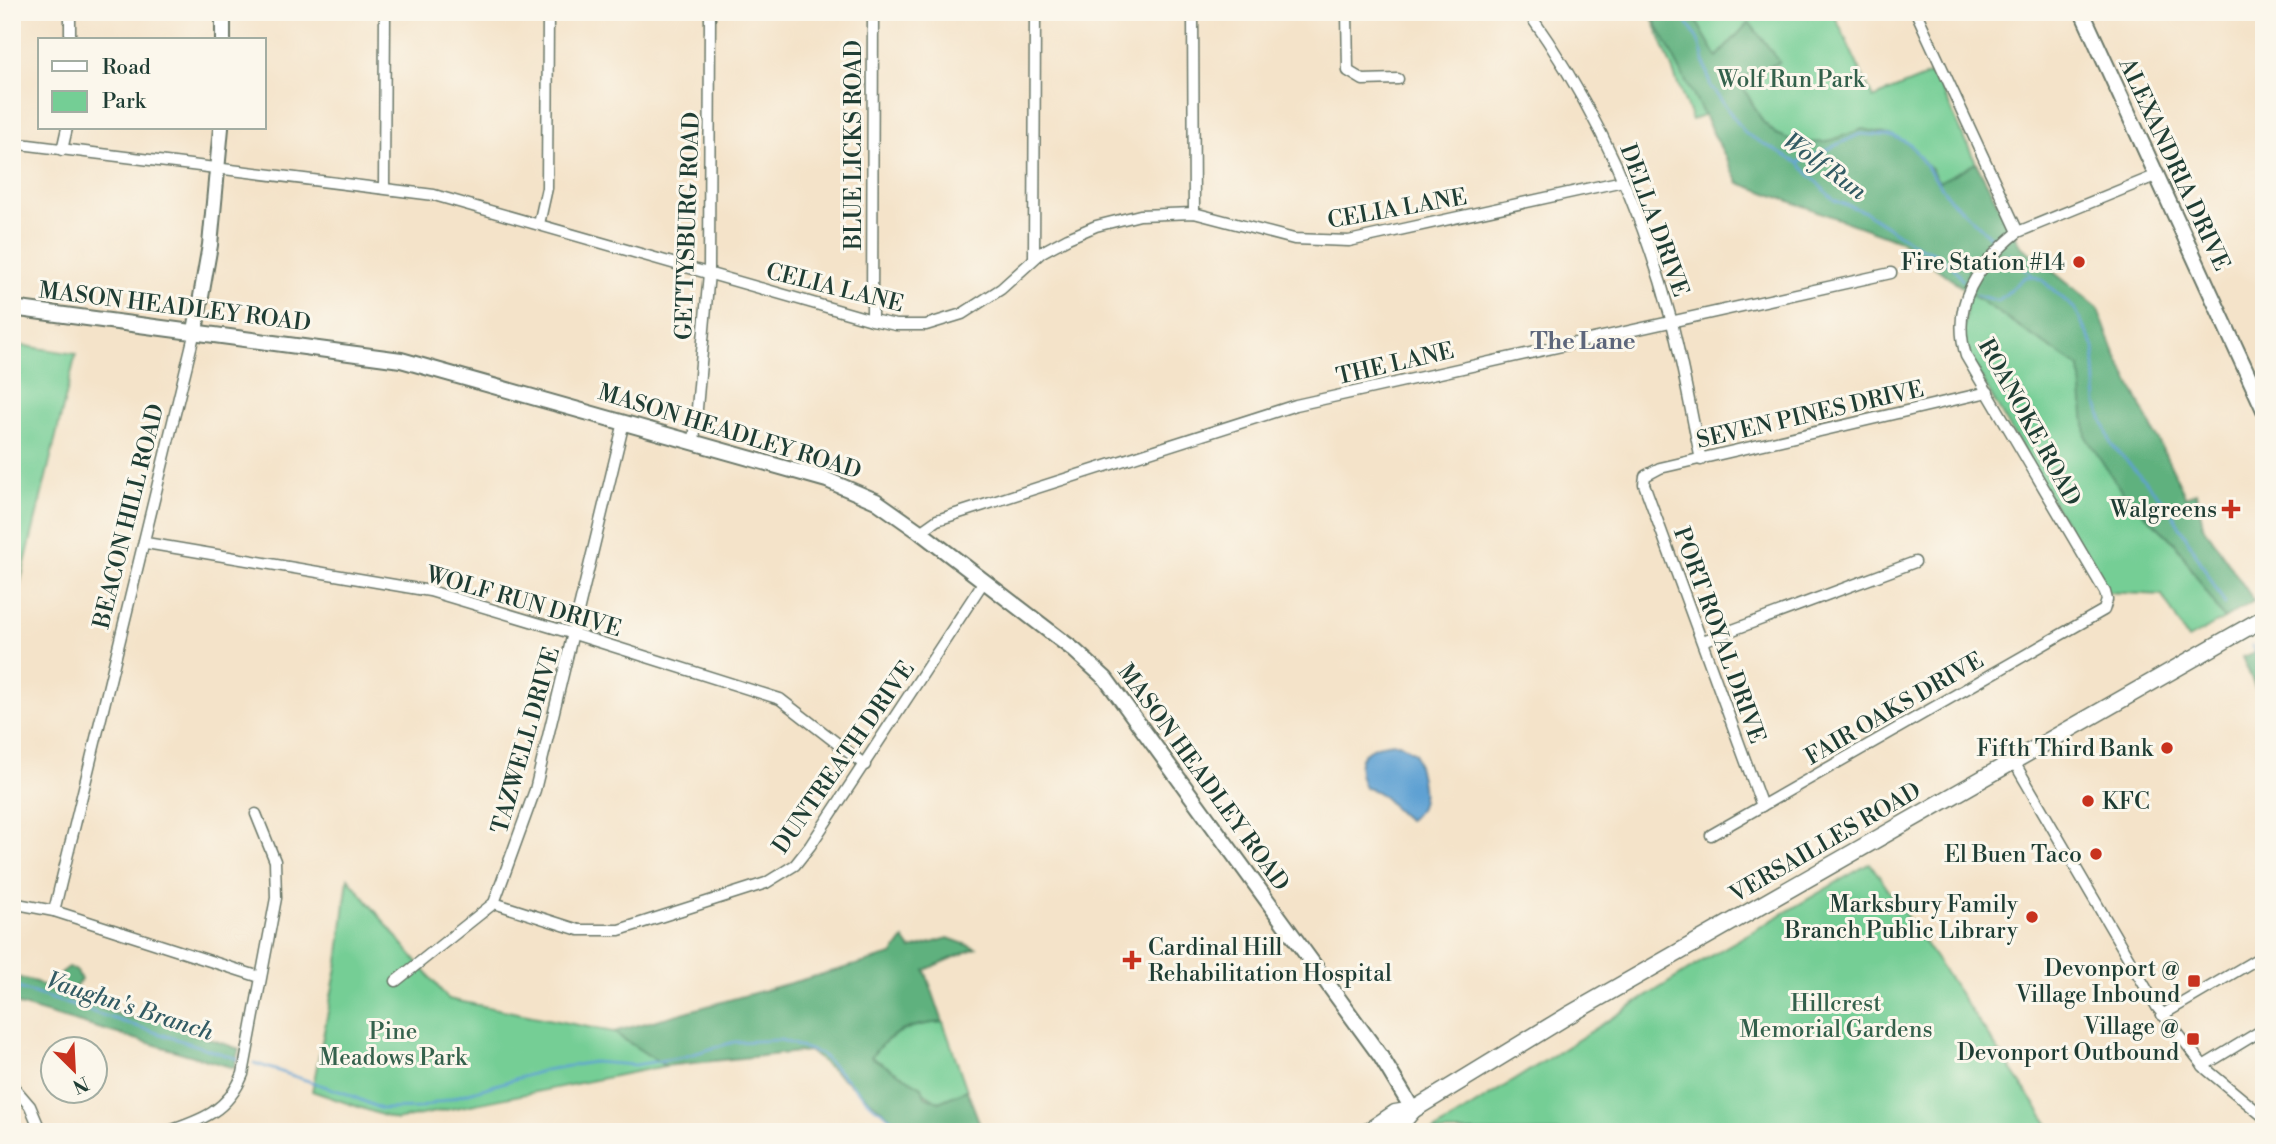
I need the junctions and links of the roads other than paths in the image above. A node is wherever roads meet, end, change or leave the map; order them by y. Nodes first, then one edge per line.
1 (70, 12) edge
2 (223, 12) edge
3 (386, 12) edge
4 (548, 12) edge
5 (710, 12) edge
6 (873, 12) edge
7 (1035, 12) edge
8 (1193, 12) edge
9 (1347, 12) edge
10 (1528, 12) edge
11 (1916, 12) edge
12 (2082, 12) edge
13 (70, 38) edge
14 (223, 38) edge
15 (1398, 79) dead end
16 (67, 130) edge
17 (220, 130) edge
18 (12, 143) edge
19 (62, 150) junction
20 (219, 169) junction
21 (2155, 176) junction
22 (1623, 181) junction
23 (384, 188) junction
24 (1194, 213) junction
25 (539, 224) junction
26 (2018, 232) junction
27 (1034, 258) junction
28 (709, 273) junction
29 (1891, 273) dead end
30 (12, 308) edge
31 (872, 320) junction
32 (1671, 320) junction
33 (195, 331) junction
34 (1988, 392) junction
35 (2264, 410) edge
36 (624, 422) junction
37 (694, 442) junction
38 (1701, 460) junction
39 (1644, 478) joint
40 (920, 532) junction
41 (146, 542) junction
42 (1915, 562) dead end
43 (984, 581) junction
44 (2096, 615) joint
45 (2264, 618) edge
46 (574, 634) junction
47 (1703, 641) junction
48 (2014, 762) junction
49 (865, 765) junction
50 (1762, 806) junction
51 (256, 814) dead end
52 (1711, 835) dead end
53 (12, 902) edge
54 (494, 903) junction
55 (54, 911) junction
56 (2264, 955) edge
57 (260, 977) junction
58 (396, 981) dead end
59 (2162, 1015) junction
60 (2264, 1029) edge
61 (2203, 1066) junction
62 (12, 1085) edge
63 (1413, 1110) junction
64 (2264, 1117) edge
65 (41, 1132) edge
66 (166, 1132) edge
67 (1367, 1132) edge
68 (1394, 1132) edge

1 - 13 street
2 - 14 main road
3 - 23 street
4 - 25 street
5 - 28 street, GETTYSBURG ROAD
6 - 31 street, BLUE LICKS ROAD
7 - 27 street
8 - 24 street
9 - 15 street
10 - 22 street, DELLA DRIVE
11 - 26 street
12 - 21 main road, ALEXANDRIA DRIVE
16 - 19 street
17 - 20 main road, BEACON HILL ROAD
18 - 19 street, CELIA LANE
19 - 20 street, CELIA LANE
20 - 23 street, CELIA LANE
20 - 33 main road, BEACON HILL ROAD
21 - 26 street, ROANOKE ROAD
21 - 35 main road, ALEXANDRIA DRIVE
22 - 24 street, CELIA LANE
22 - 32 street, DELLA DRIVE
23 - 25 street, CELIA LANE
24 - 27 street, CELIA LANE
25 - 28 street, CELIA LANE
26 - 34 street, ROANOKE ROAD
27 - 31 street, CELIA LANE
28 - 31 street, CELIA LANE
28 - 37 street, GETTYSBURG ROAD
29 - 32 street, THE LANE
30 - 33 main road, MASON HEADLEY ROAD
32 - 38 street, DELLA DRIVE
32 - 40 street, THE LANE
33 - 36 main road, MASON HEADLEY ROAD
33 - 41 street, BEACON HILL ROAD
34 - 38 street, SEVEN PINES DRIVE
34 - 44 street, ROANOKE ROAD
36 - 37 main road, MASON HEADLEY ROAD
36 - 46 street, TAZWELL DRIVE
37 - 40 main road, MASON HEADLEY ROAD
38 - 39 street, SEVEN PINES DRIVE
39 - 47 street, PORT ROYAL DRIVE
40 - 43 main road, MASON HEADLEY ROAD
41 - 46 street, WOLF RUN DRIVE
41 - 55 street, BEACON HILL ROAD
42 - 47 street
43 - 49 street, DUNTREATH DRIVE
43 - 63 main road, MASON HEADLEY ROAD
44 - 50 street, FAIR OAKS DRIVE
45 - 48 main road, VERSAILLES ROAD
46 - 49 street, WOLF RUN DRIVE
46 - 54 street, TAZWELL DRIVE
47 - 50 street, PORT ROYAL DRIVE
48 - 59 street
48 - 63 main road, VERSAILLES ROAD
49 - 54 street, DUNTREATH DRIVE
50 - 52 street, FAIR OAKS DRIVE
51 - 57 street
53 - 55 street
54 - 58 street
55 - 57 street
56 - 59 street
57 - 66 street
59 - 61 street
60 - 61 street
61 - 64 street
62 - 65 street
63 - 67 main road, VERSAILLES ROAD
63 - 68 main road, VERSAILLES ROAD

